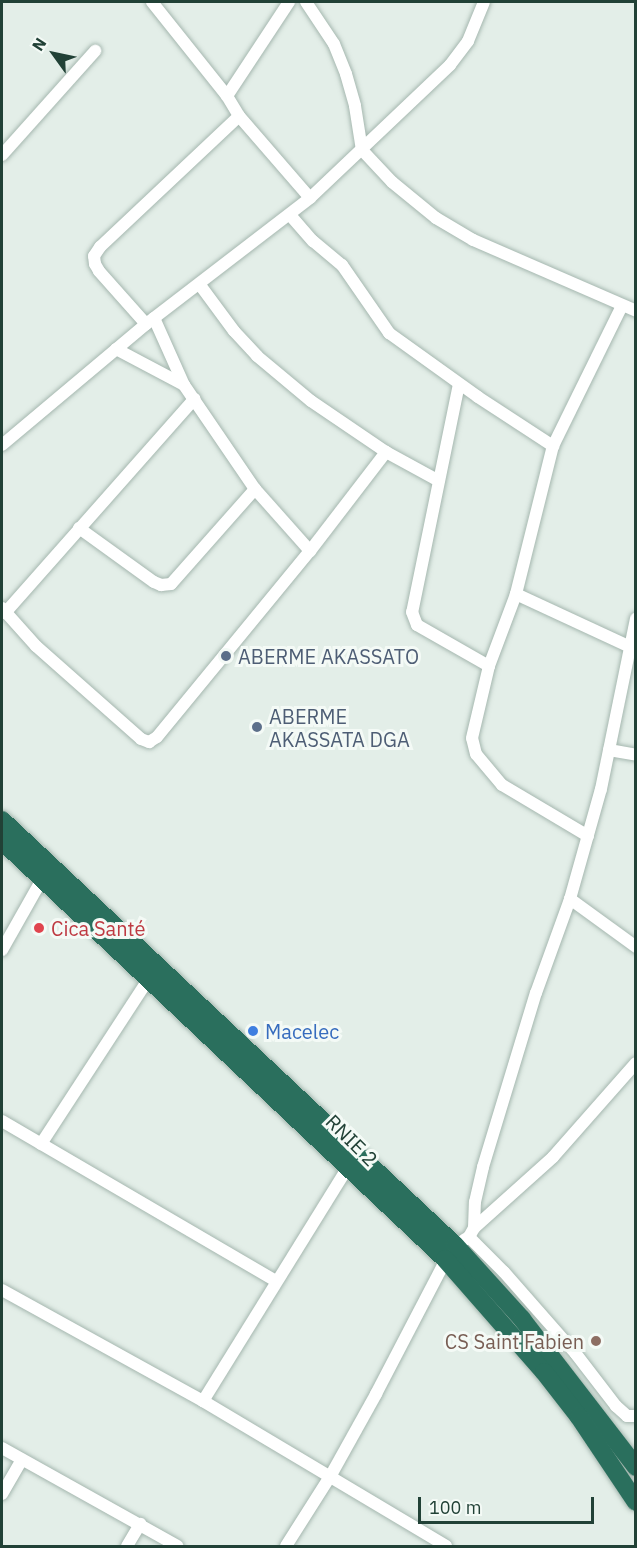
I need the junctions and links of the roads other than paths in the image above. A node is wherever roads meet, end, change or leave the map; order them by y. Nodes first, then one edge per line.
1 (152, 2) edge
2 (289, 2) edge
3 (306, 2) edge
4 (484, 2) edge
5 (95, 51) dead end
6 (227, 96) junction
7 (238, 116) junction
8 (362, 150) junction
9 (2, 155) edge
10 (310, 198) junction
11 (290, 215) junction
12 (200, 285) junction
13 (622, 306) junction
14 (636, 311) edge
15 (150, 321) junction
16 (116, 349) junction
17 (459, 384) junction
18 (184, 385) junction
19 (194, 399) junction
20 (2, 445) edge
21 (553, 446) junction
22 (386, 452) junction
23 (439, 481) junction
24 (255, 489) junction
25 (80, 528) junction
26 (310, 551) junction
27 (516, 594) junction
28 (3, 611) edge
29 (636, 619) edge
30 (628, 646) junction
31 (489, 666) junction
32 (609, 750) junction
33 (636, 755) edge
34 (2, 820) edge
35 (588, 836) junction
36 (2, 841) edge
37 (41, 881) junction
38 (570, 899) junction
39 (636, 947) edge
40 (2, 950) edge
41 (148, 980) junction
42 (636, 1063) edge
43 (2, 1121) edge
44 (41, 1144) junction
45 (348, 1167) junction
46 (461, 1242) junction
47 (276, 1281) junction
48 (2, 1290) edge
49 (202, 1401) junction
50 (636, 1416) edge
51 (2, 1448) edge
52 (22, 1460) junction
53 (636, 1467) edge
54 (331, 1475) junction
55 (2, 1494) edge
56 (636, 1502) edge
57 (140, 1524) junction
58 (127, 1546) edge
59 (177, 1546) edge
60 (286, 1546) edge
61 (447, 1546) edge

1 - 6 street
2 - 6 street
3 - 8 street
4 - 8 street
5 - 9 street
6 - 7 street
7 - 10 street
7 - 15 street
8 - 10 street
8 - 13 street
10 - 11 street
11 - 12 street
11 - 17 street
12 - 15 street
12 - 22 street
13 - 14 street
13 - 21 street
15 - 16 street
15 - 18 street
16 - 18 street
16 - 20 street
17 - 21 street
17 - 23 street
18 - 19 street
19 - 24 street
19 - 25 street
21 - 27 street
22 - 23 street
22 - 26 street
23 - 31 street
24 - 25 street
24 - 26 street
25 - 28 street
26 - 28 street
27 - 30 street
27 - 31 street
29 - 30 street
30 - 32 street
31 - 35 street
32 - 33 street
32 - 35 street
34 - 46 highway, RNIE 2 / RNIE 2
35 - 38 street
36 - 37 highway, RNIE 2 / RNIE 2
37 - 40 street
37 - 41 highway, RNIE 2 / RNIE 2
38 - 39 street
38 - 46 street
41 - 44 street
41 - 45 highway, RNIE 2 / RNIE 2
42 - 46 street
43 - 44 street
44 - 47 street
45 - 46 highway, RNIE 2 / RNIE 2
45 - 47 street
46 - 50 street
46 - 53 highway, RNIE 2 / RNIE 2
46 - 54 street
46 - 56 highway, RNIE 2 / RNIE 2
47 - 49 street
48 - 49 street
49 - 54 street
51 - 52 street
52 - 55 street
52 - 57 street
54 - 60 street
54 - 61 street
57 - 58 street
57 - 59 street

